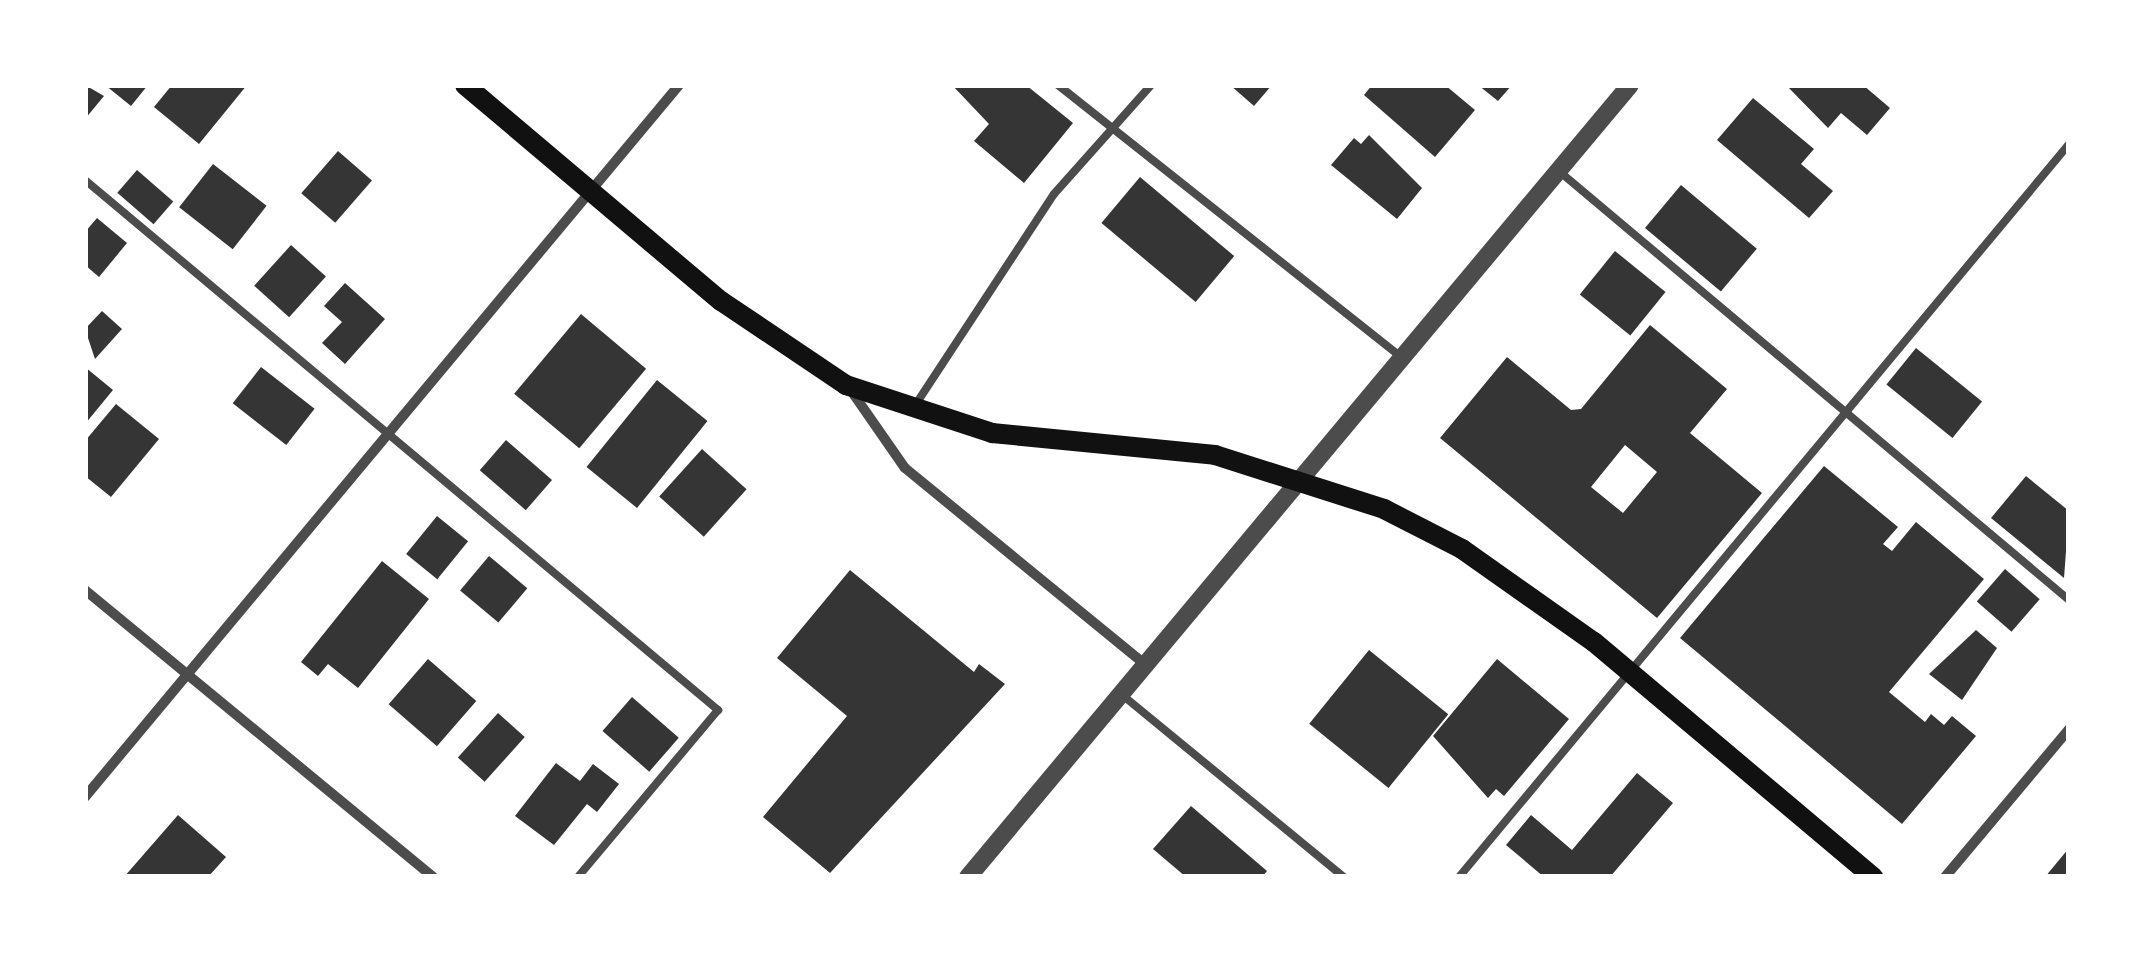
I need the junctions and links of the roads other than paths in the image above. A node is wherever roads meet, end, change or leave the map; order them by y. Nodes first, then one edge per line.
1 (465, 85) edge
2 (679, 85) edge
3 (1058, 85) edge
4 (1151, 85) edge
5 (1630, 85) edge
6 (1114, 126) junction
7 (2069, 144) edge
8 (1558, 170) junction
9 (85, 180) edge
10 (589, 190) junction
11 (1403, 358) junction
12 (846, 384) junction
13 (1846, 412) junction
14 (912, 413) junction
15 (388, 434) junction
16 (1301, 479) junction
17 (85, 590) edge
18 (2069, 600) edge
19 (1146, 664) junction
20 (1630, 672) junction
21 (188, 676) junction
22 (1121, 694) junction
23 (2069, 729) edge
24 (85, 797) edge
25 (433, 877) edge
26 (578, 877) edge
27 (968, 877) edge
28 (1344, 877) edge
29 (1459, 877) edge
30 (1873, 877) edge
31 (1945, 877) edge

1 - 10 main road
2 - 10 street
3 - 6 lane
4 - 6 lane
5 - 8 street
6 - 11 lane
6 - 14 lane
7 - 13 lane
8 - 11 street
8 - 13 lane
9 - 15 lane
10 - 12 main road
10 - 15 street
11 - 16 street
12 - 14 main road
12 - 19 street
13 - 18 lane
13 - 20 lane
14 - 16 main road
15 - 21 street
15 - 26 lane
16 - 19 street
16 - 20 main road
17 - 21 street
19 - 22 street
20 - 29 lane
20 - 30 main road
21 - 24 street
21 - 25 street
22 - 27 street
22 - 28 lane
23 - 31 street

